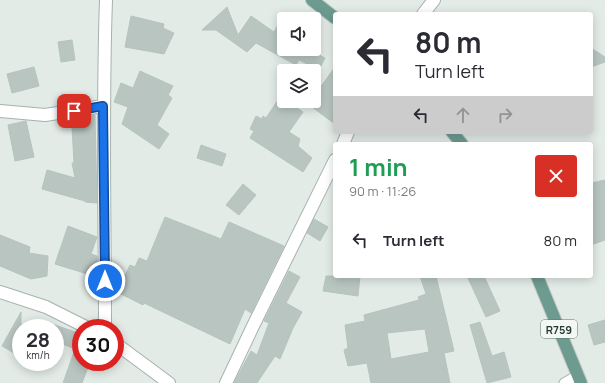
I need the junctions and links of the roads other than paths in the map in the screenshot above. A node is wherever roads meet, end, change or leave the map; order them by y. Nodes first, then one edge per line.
1 (106, 0) edge
2 (312, 0) edge
3 (434, 0) edge
4 (425, 12) edge
5 (333, 16) edge
6 (103, 106) junction
7 (0, 111) edge
8 (454, 134) edge
9 (460, 142) edge
10 (333, 164) edge
11 (538, 278) edge
12 (0, 293) edge
13 (105, 319) edge
14 (72, 320) edge
15 (124, 350) edge
16 (579, 379) edge
17 (169, 383) edge
18 (226, 383) edge
19 (564, 383) edge

1 - 6 street
2 - 5 main road
3 - 4 street
6 - 7 street
6 - 13 street
8 - 9 main road
10 - 18 street
11 - 16 main road, R759
12 - 14 street
15 - 17 street
16 - 19 lane

